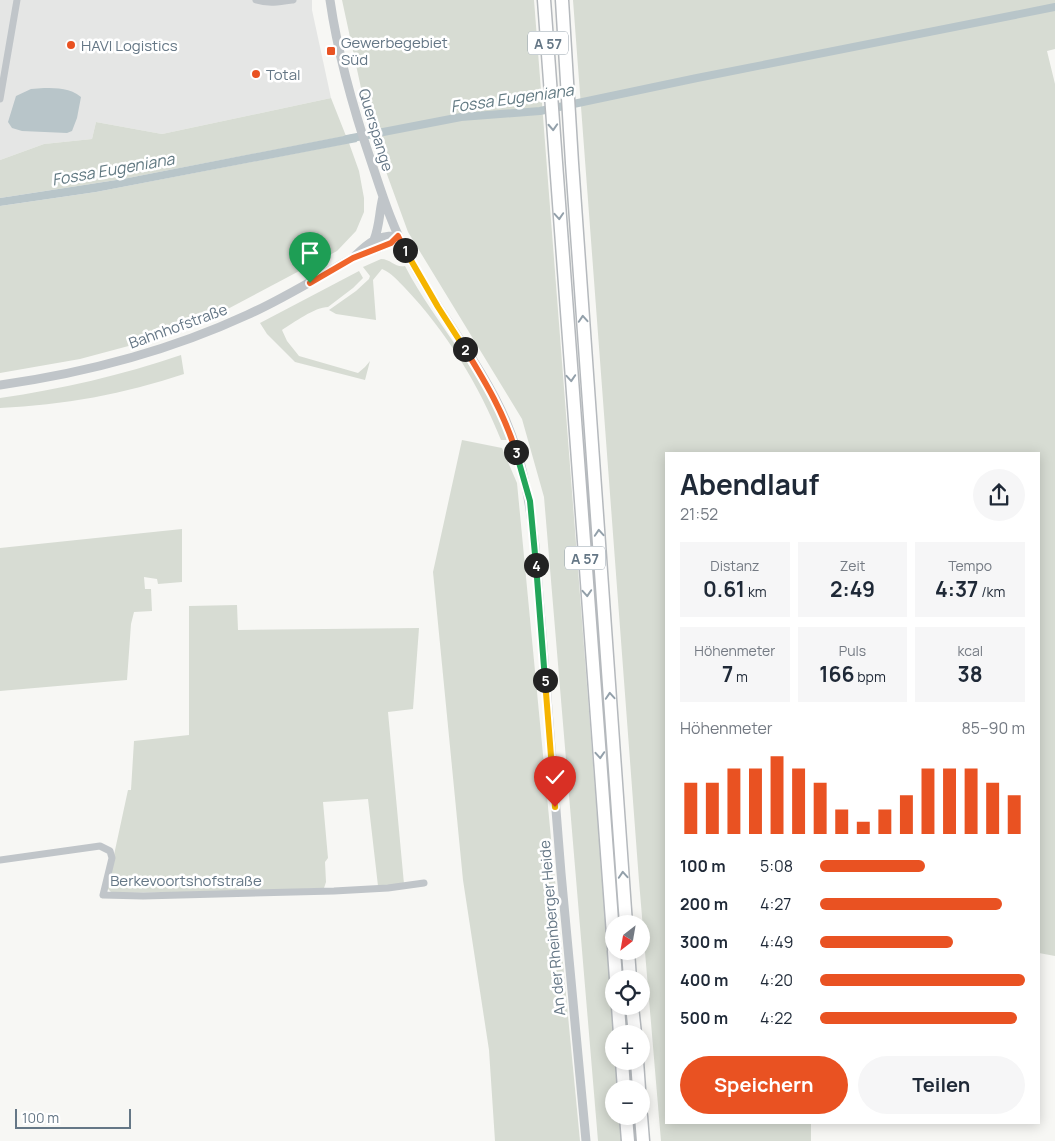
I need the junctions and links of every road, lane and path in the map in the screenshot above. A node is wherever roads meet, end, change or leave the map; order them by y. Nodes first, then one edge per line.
1 (17, 0) edge
2 (256, 0) edge
3 (292, 0) edge
4 (330, 0) edge
5 (544, 0) edge
6 (562, 0) edge
7 (279, 1) edge
8 (0, 99) edge
9 (383, 197) junction
10 (398, 236) junction
11 (374, 240) junction
12 (353, 258) junction
13 (0, 385) edge
14 (0, 860) edge
15 (424, 883) dead end
16 (611, 915) edge
17 (625, 915) edge
18 (627, 1125) edge
19 (642, 1125) edge
20 (586, 1141) edge
21 (628, 1141) edge
22 (643, 1141) edge

1 - 8 street
2 - 7 street
3 - 7 street
4 - 9 street, Querspange
5 -> 16 highway, A 57
17 -> 6 highway, A 57
9 - 10 street, Querspange
9 - 11 street
10 - 11 street
10 - 12 street, Bahnhofstraße
10 - 20 street, An der Rheinberger Heide
11 - 12 street, Bahnhofstraße
12 - 13 street, Bahnhofstraße
14 - 15 street, Berkevoortshofstraße
18 - 21 highway
19 - 22 highway

